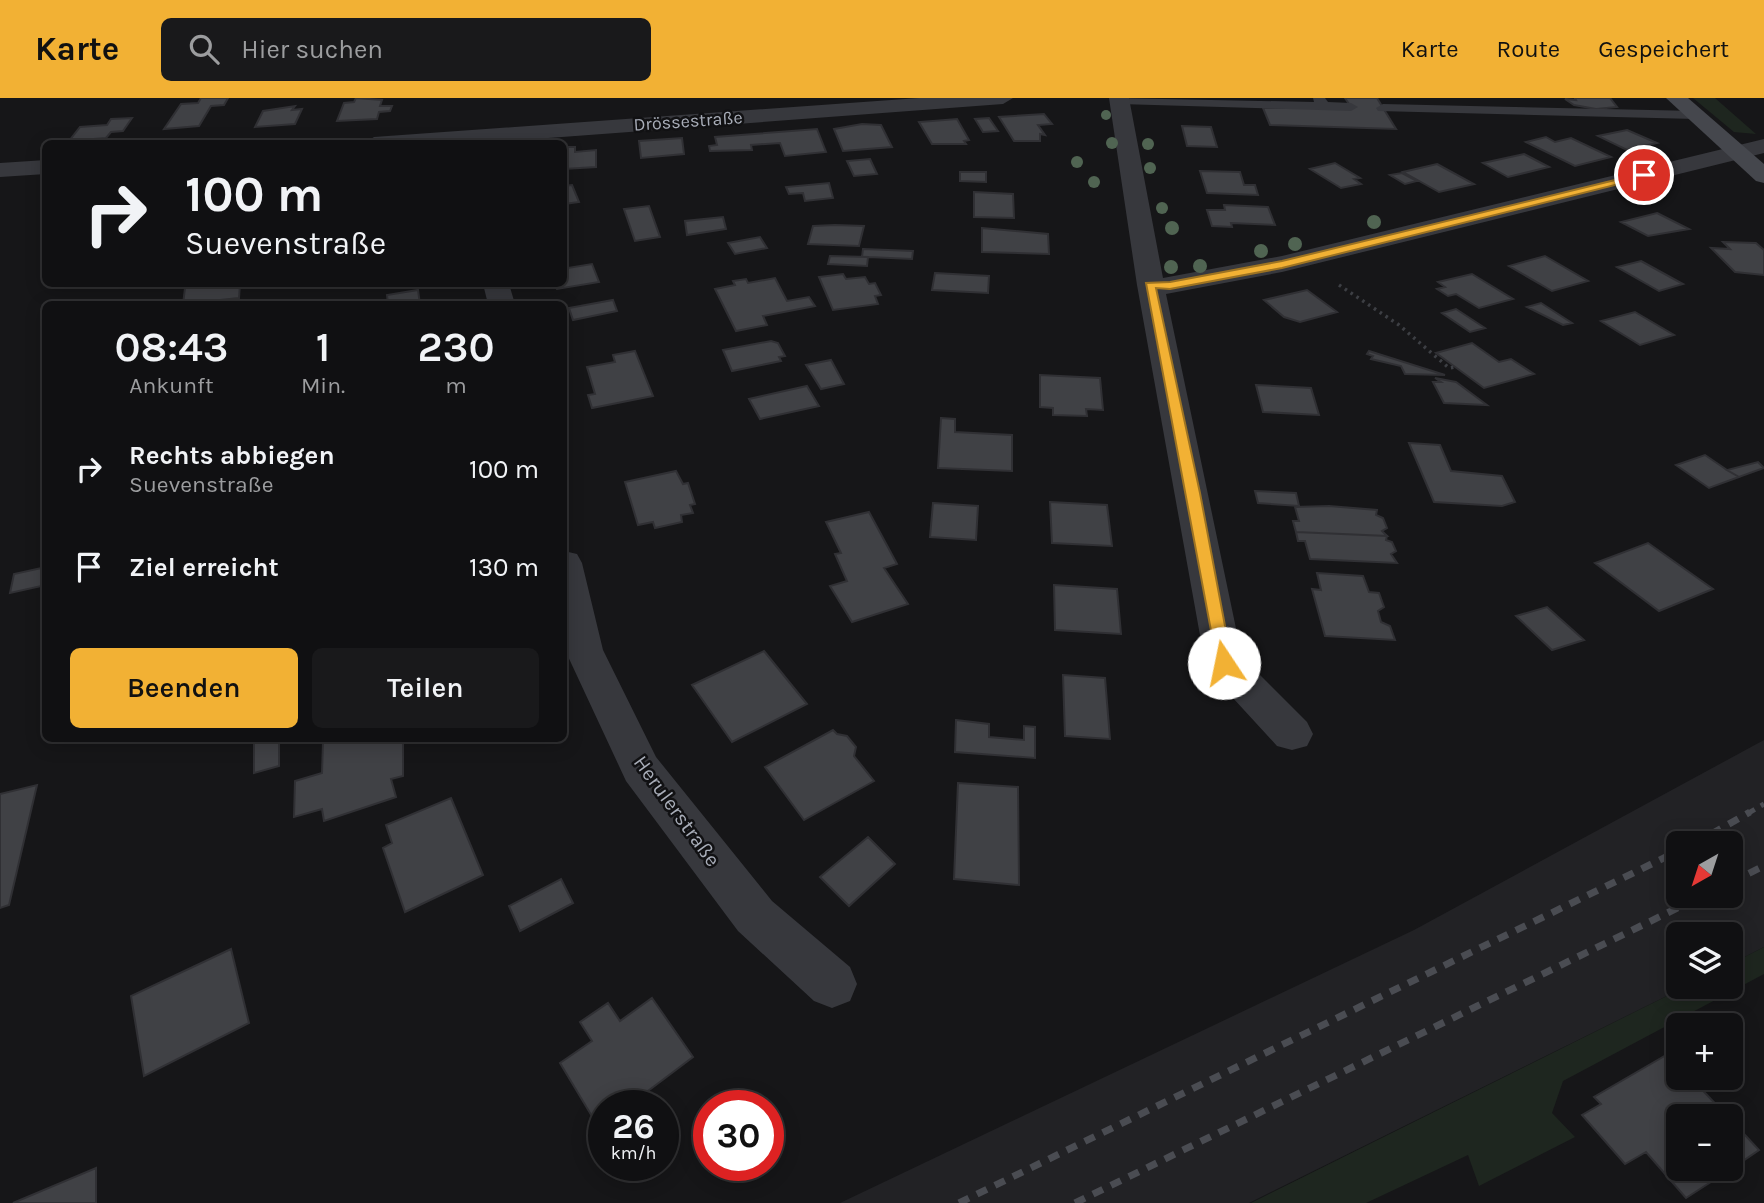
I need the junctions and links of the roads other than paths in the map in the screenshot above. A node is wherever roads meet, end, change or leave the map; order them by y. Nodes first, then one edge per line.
1 (1003, 98) edge
2 (1676, 98) edge
3 (1119, 99) edge
4 (1321, 102) edge
5 (1351, 107) dead end
6 (1383, 108) dead end
7 (1696, 115) junction
8 (462, 140) edge
9 (1764, 146) edge
10 (1737, 152) junction
11 (42, 167) edge
12 (0, 170) edge
13 (1764, 176) edge
14 (1150, 285) junction
15 (567, 576) edge
16 (1292, 734) dead end
17 (832, 984) dead end

1 - 8 street, Drössestraße
2 - 7 street
3 - 4 lane
3 - 14 street
4 - 5 lane
6 - 7 lane
7 - 10 street
9 - 10 street
10 - 13 street
10 - 14 street
11 - 12 street
14 - 16 street
15 - 17 street, Herulerstraße

